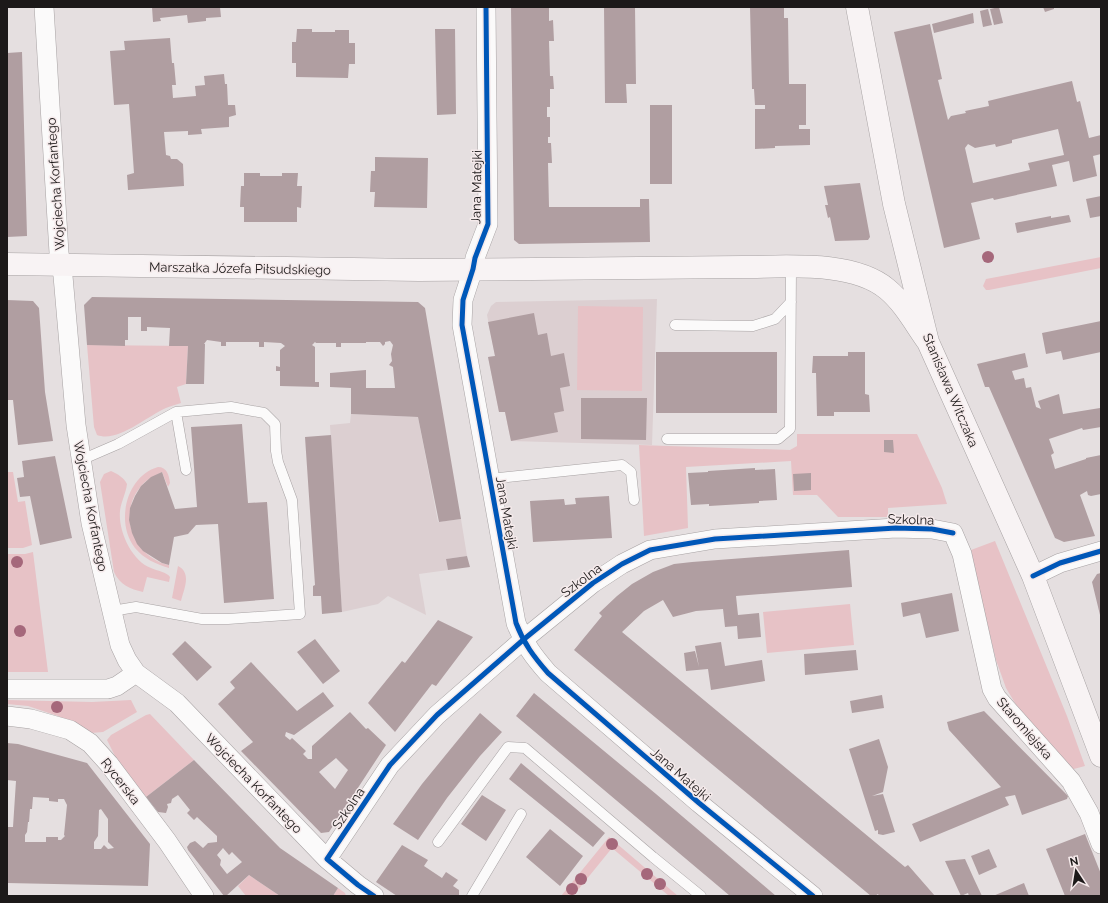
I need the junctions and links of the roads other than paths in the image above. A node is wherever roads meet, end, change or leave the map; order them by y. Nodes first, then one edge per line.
1 (44, 7) edge
2 (486, 7) edge
3 (857, 7) edge
4 (7, 264) edge
5 (61, 265) junction
6 (791, 267) junction
7 (473, 269) junction
8 (791, 302) junction
9 (675, 325) dead end
10 (928, 342) junction
11 (176, 412) junction
12 (667, 439) dead end
13 (81, 460) junction
14 (186, 470) dead end
15 (490, 479) junction
16 (634, 500) dead end
17 (952, 533) joint
18 (1101, 551) edge
19 (1033, 576) junction
20 (112, 611) junction
21 (523, 640) junction
22 (136, 673) junction
23 (7, 689) edge
24 (7, 716) edge
25 (1101, 756) edge
26 (521, 814) dead end
27 (438, 842) dead end
28 (1101, 844) edge
29 (327, 859) junction
30 (197, 895) edge
31 (374, 896) edge
32 (472, 896) edge
33 (701, 896) edge
34 (813, 896) edge

1 - 5 street, Wojciecha Korfantego
2 - 7 street, Jana Matejki
3 - 10 main road, Stanisława Witczaka
4 - 5 main road, Marszałka Józefa Piłsudskiego
5 - 7 main road, Marszałka Józefa Piłsudskiego
5 - 13 street, Wojciecha Korfantego
6 - 7 main road, Marszałka Józefa Piłsudskiego
6 - 8 lane
6 - 10 main road, Marszałka Józefa Piłsudskiego
7 - 15 street, Jana Matejki
8 - 9 lane
8 - 12 lane
10 - 19 main road, Stanisława Witczaka
11 - 13 lane
11 - 14 lane
11 - 20 lane
13 - 20 street, Wojciecha Korfantego
15 - 16 lane
15 - 21 street, Jana Matejki
17 - 21 street, Szkolna
17 - 28 street, Staromiejska
18 - 19 street
19 - 25 main road, Stanisława Witczaka
20 - 22 street, Wojciecha Korfantego
21 - 29 street, Szkolna
21 - 34 street, Jana Matejki
22 - 23 street
22 - 29 street, Wojciecha Korfantego
24 - 30 street, Rycerska
26 - 32 lane
27 - 33 lane
29 - 31 street, Wojciecha Korfantego

